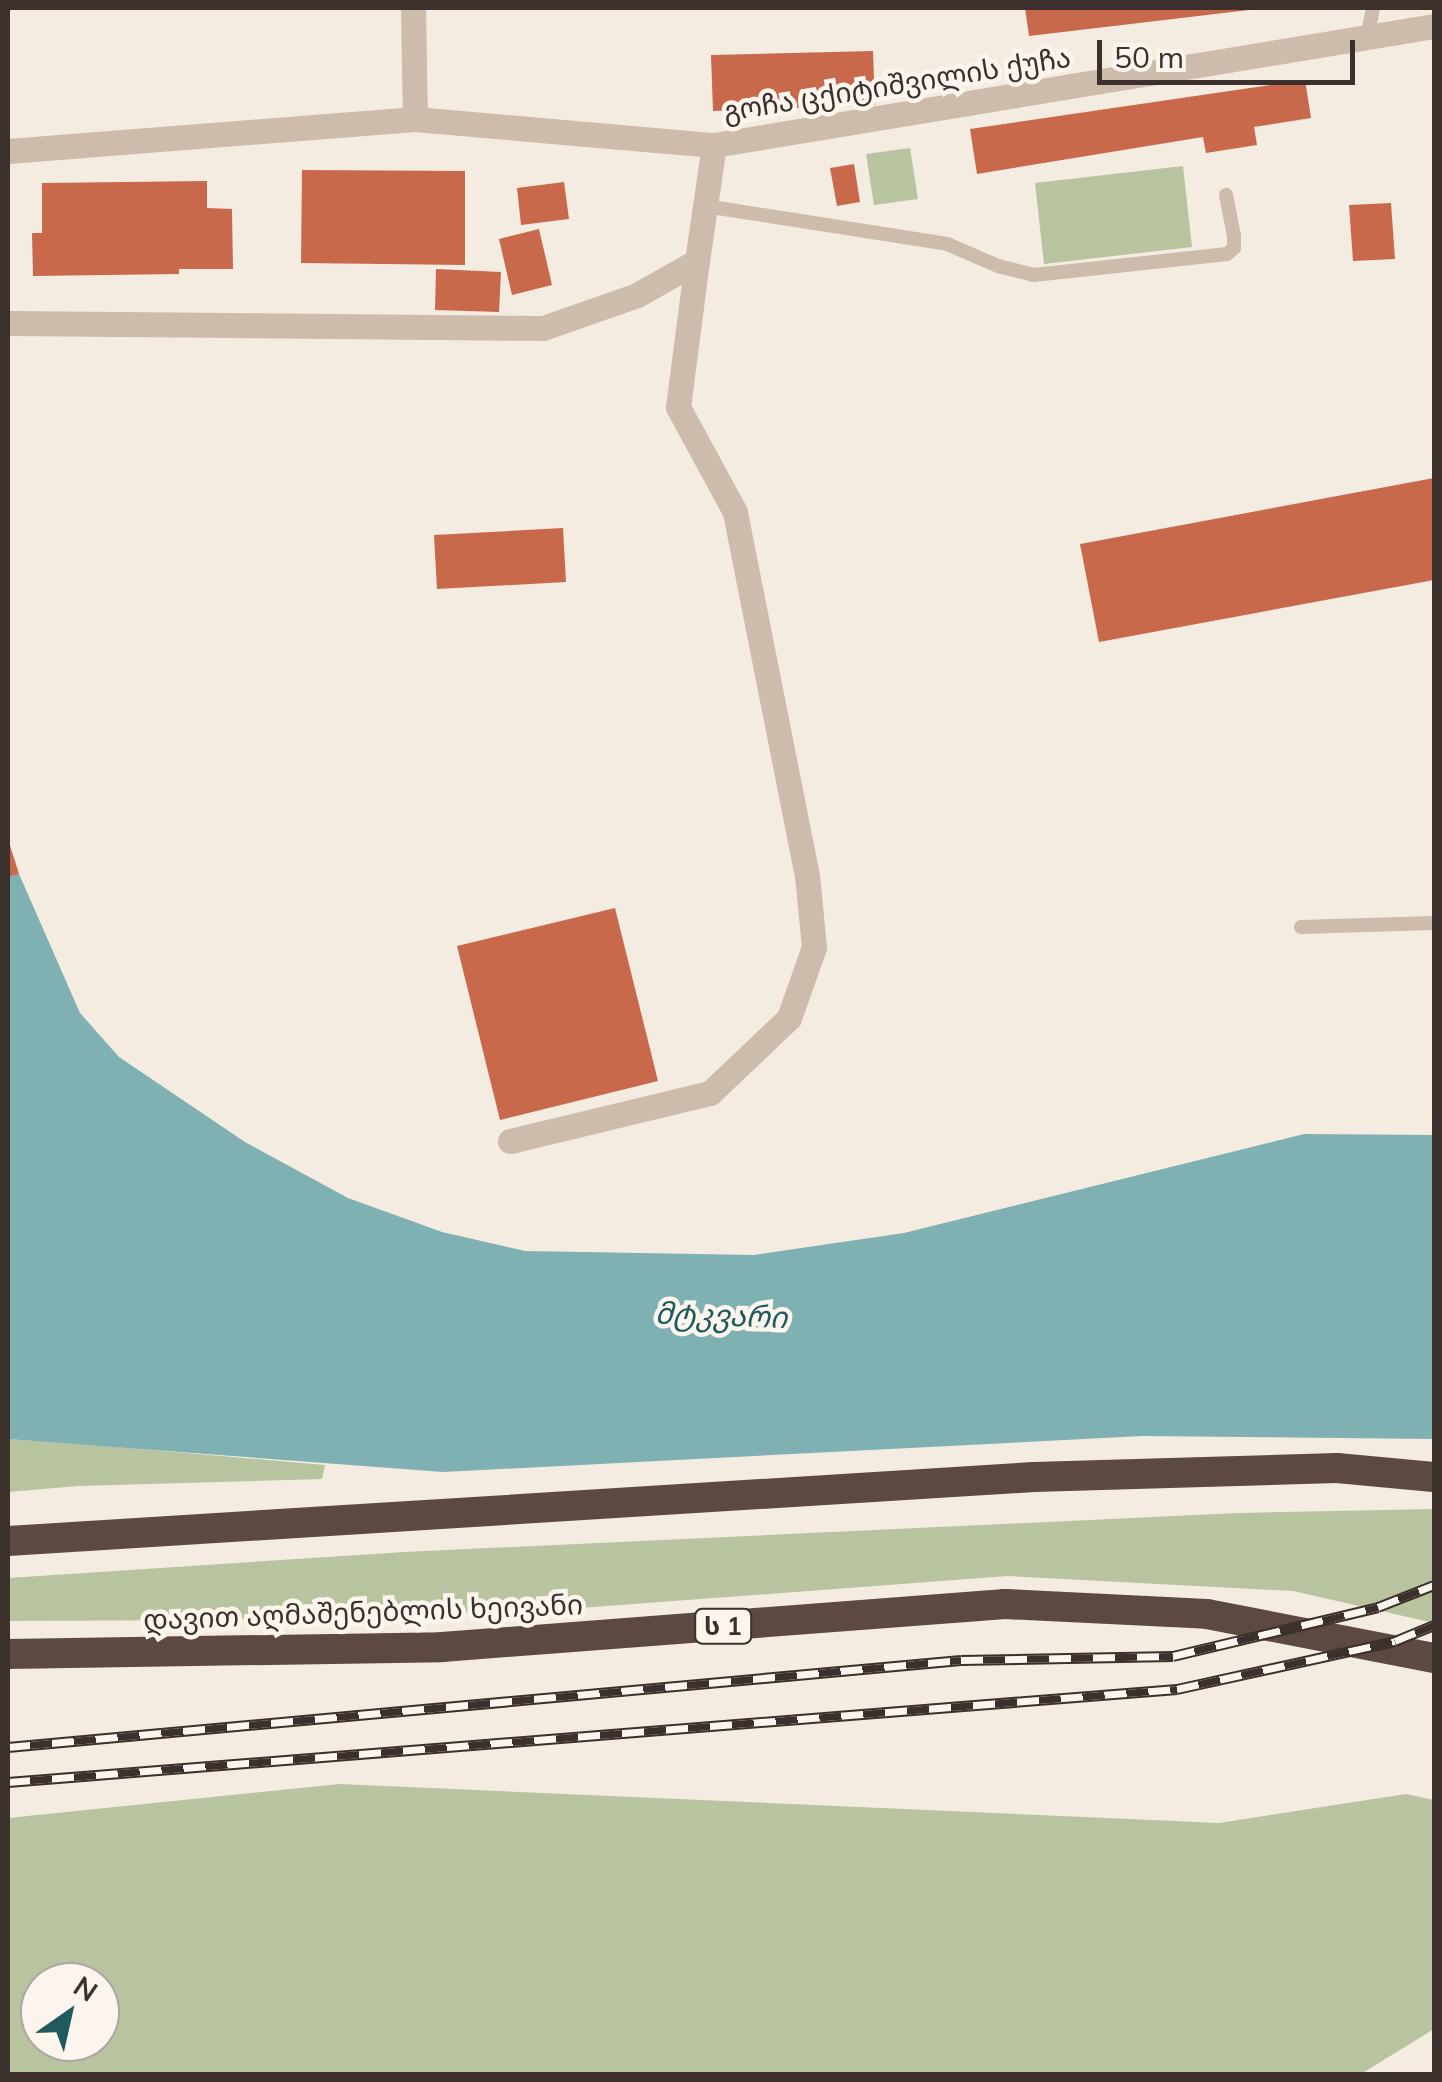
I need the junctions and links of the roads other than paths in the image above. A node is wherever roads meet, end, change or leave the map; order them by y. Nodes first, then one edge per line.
1 (413, 8) edge
2 (1373, 8) edge
3 (1434, 26) edge
4 (1367, 37) junction
5 (414, 119) junction
6 (714, 145) junction
7 (8, 151) edge
8 (1226, 195) dead end
9 (705, 206) junction
10 (697, 261) junction
11 (8, 323) edge
12 (1434, 923) edge
13 (1301, 927) dead end
14 (510, 1141) dead end
15 (1434, 1476) edge
16 (8, 1541) edge
17 (8, 1654) edge
18 (1434, 1658) edge

1 - 5 street
2 - 4 lane
3 - 4 street, გოჩა ცქიტიშვილის ქუჩა
4 - 6 street, გოჩა ცქიტიშვილის ქუჩა
5 - 6 street, გოჩა ცქიტიშვილის ქუჩა
5 - 7 street, გოჩა ცქიტიშვილის ქუჩა
6 - 9 street
8 - 9 lane
9 - 10 street
10 - 11 street
10 - 14 street
12 - 13 lane
15 - 16 highway
17 - 18 highway, დავით აღმაშენებლის ხეივანი / ს 1

